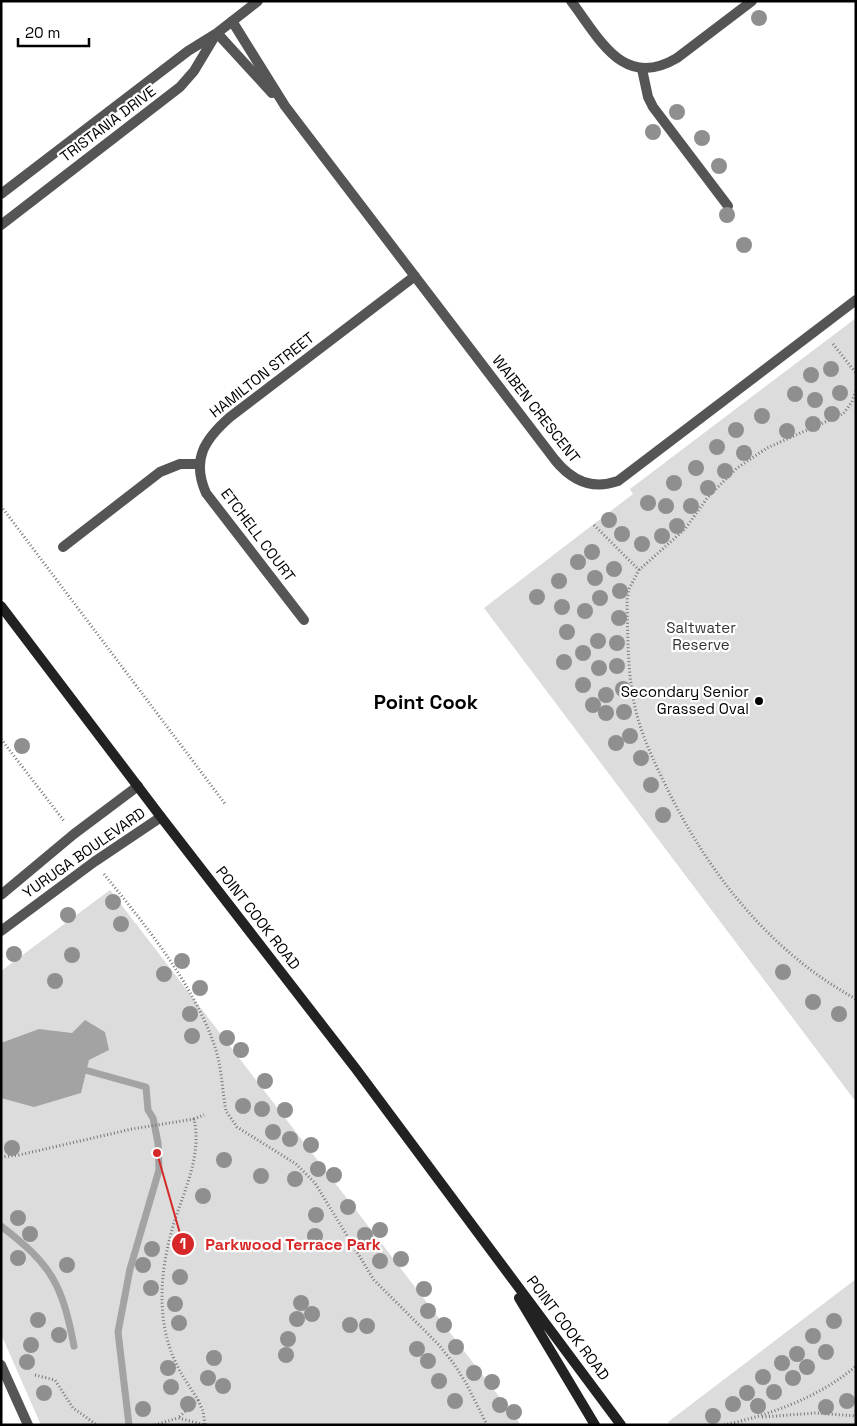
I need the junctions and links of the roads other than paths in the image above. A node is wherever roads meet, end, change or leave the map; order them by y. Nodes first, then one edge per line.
1 (258, 1) edge
2 (571, 1) edge
3 (752, 1) edge
4 (232, 21) junction
5 (217, 33) junction
6 (642, 69) junction
7 (285, 106) junction
8 (1, 194) edge
9 (728, 206) dead end
10 (1, 224) edge
11 (415, 276) junction
12 (856, 300) edge
13 (199, 464) junction
14 (63, 547) dead end
15 (1, 606) edge
16 (304, 620) dead end
17 (138, 786) junction
18 (161, 817) junction
19 (1, 895) edge
20 (1, 931) edge
21 (490, 1250) junction
22 (1, 1365) edge
23 (28, 1425) edge
24 (595, 1425) edge
25 (621, 1425) edge

1 - 4 street, TRISTANIA DRIVE
2 - 6 street
3 - 6 street
4 - 5 street, TRISTANIA DRIVE
4 - 7 street, WAIBEN CRESCENT
5 - 7 street, WAIBEN CRESCENT
5 - 8 street, TRISTANIA DRIVE
5 - 10 street, TRISTANIA DRIVE
6 - 9 street
7 - 11 street, WAIBEN CRESCENT
11 - 12 street, WAIBEN CRESCENT
11 - 13 street, HAMILTON STREET
13 - 14 street
13 - 16 street, ETCHELL COURT
15 - 17 main road, POINT COOK ROAD
17 - 18 main road, POINT COOK ROAD
17 - 19 street, YURUGA BOULEVARD
18 - 20 street, YURUGA BOULEVARD
18 - 21 main road, POINT COOK ROAD
21 - 24 main road, POINT COOK ROAD
21 - 25 main road, POINT COOK ROAD
22 - 23 street

